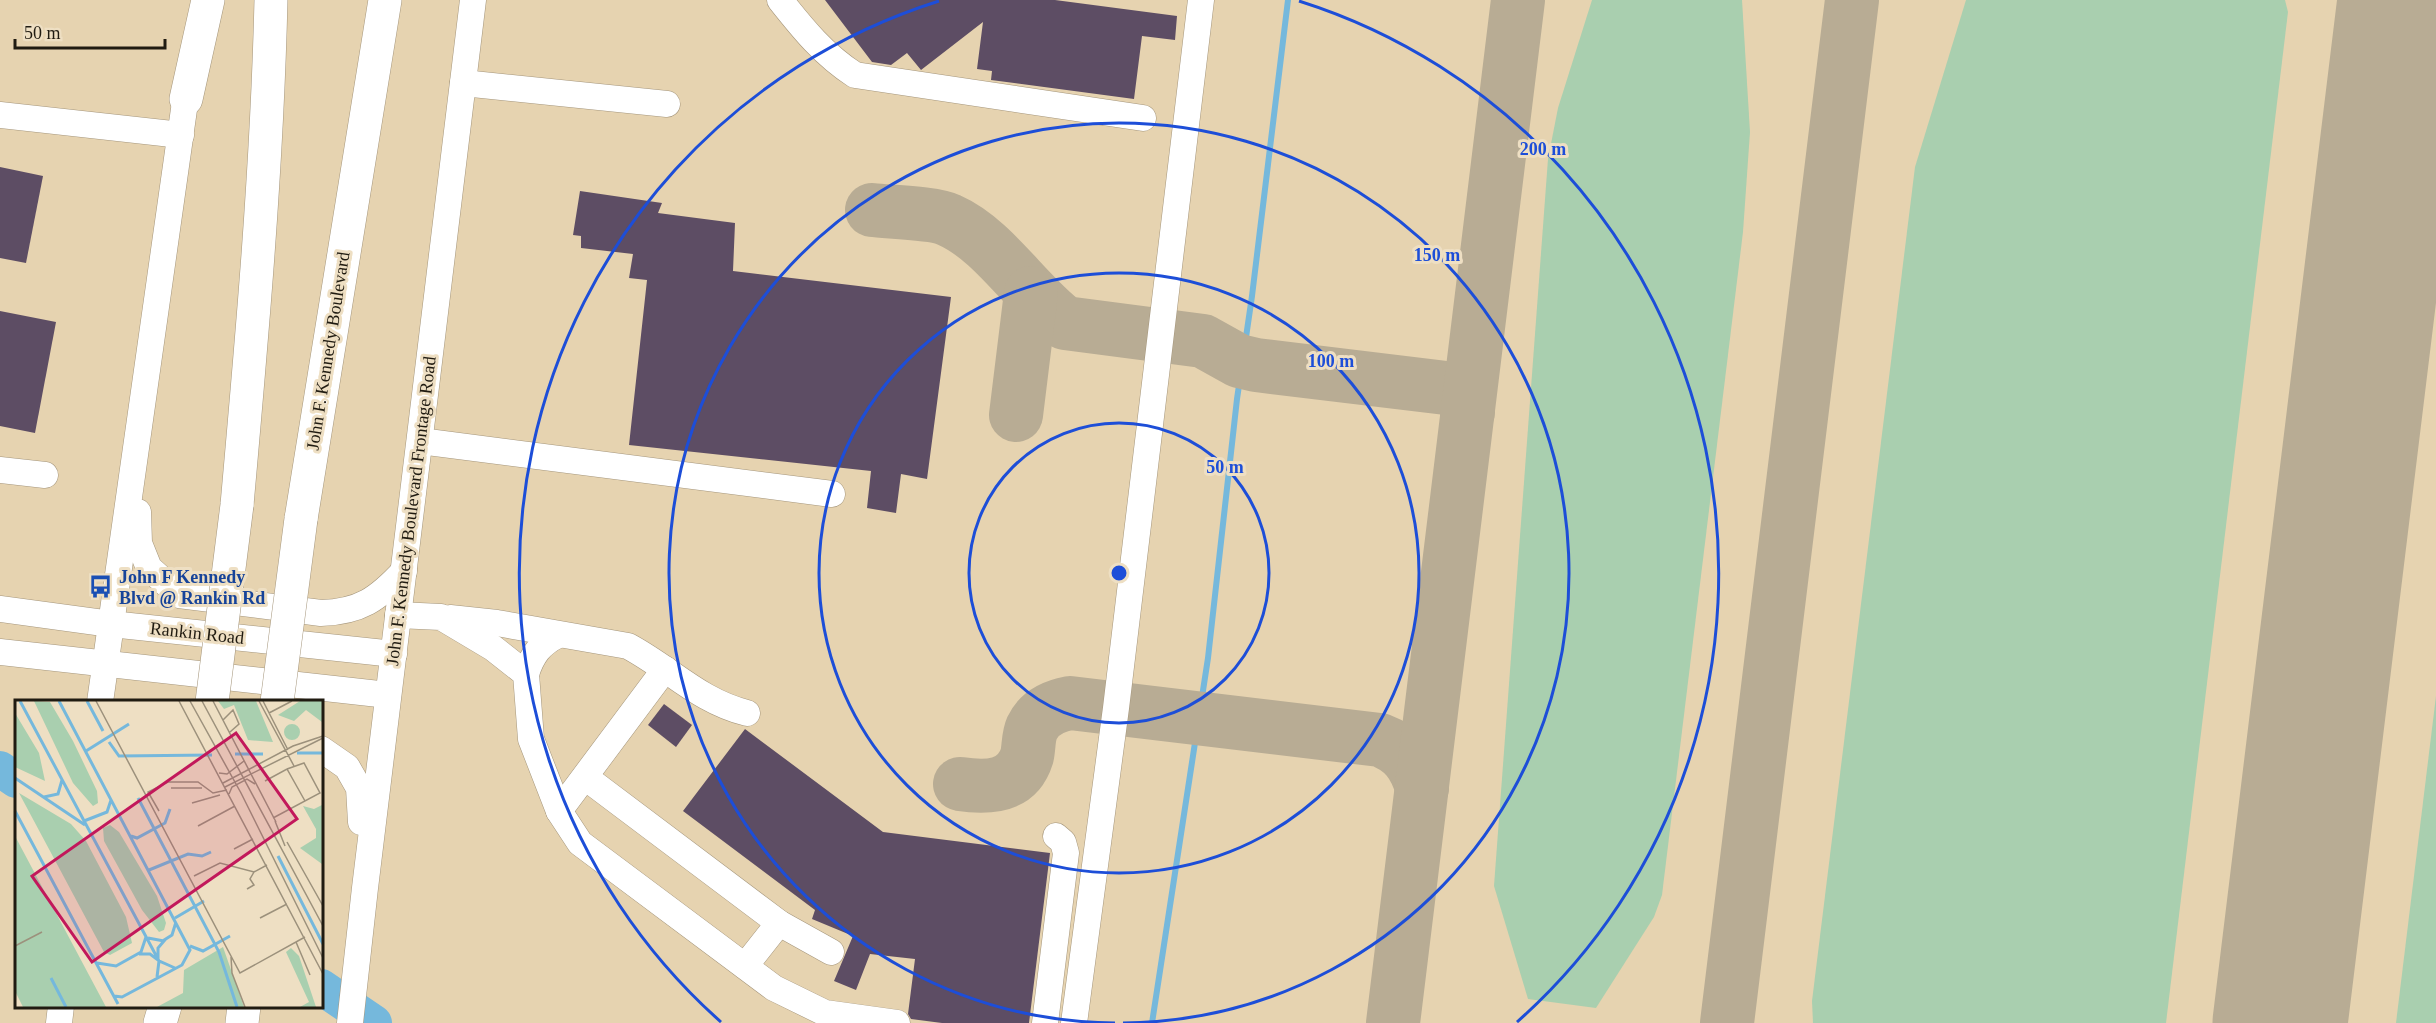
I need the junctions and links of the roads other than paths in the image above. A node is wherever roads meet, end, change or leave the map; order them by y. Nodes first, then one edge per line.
1 (196, 0) edge
2 (208, 0) edge
3 (271, 0) edge
4 (386, 0) edge
5 (473, 0) edge
6 (780, 0) edge
7 (1201, 0) edge
8 (463, 84) junction
9 (186, 99) junction
10 (667, 104) dead end
11 (0, 115) edge
12 (1143, 118) dead end
13 (181, 135) junction
14 (420, 441) junction
15 (136, 448) junction
16 (0, 470) edge
17 (45, 475) dead end
18 (832, 494) dead end
19 (404, 571) junction
20 (0, 609) edge
21 (398, 615) junction
22 (441, 617) junction
23 (111, 624) junction
24 (558, 635) junction
25 (0, 652) edge
26 (394, 654) junction
27 (105, 666) junction
28 (665, 669) junction
29 (526, 674) junction
30 (388, 695) junction
31 (100, 700) edge
32 (212, 700) edge
33 (277, 700) edge
34 (747, 713) dead end
35 (322, 750) edge
36 (585, 777) junction
37 (559, 811) junction
38 (1056, 836) dead end
39 (365, 888) junction
40 (779, 923) junction
41 (831, 952) dead end
42 (745, 966) junction
43 (61, 1008) edge
44 (164, 1008) edge
45 (170, 1008) edge
46 (244, 1008) edge
47 (59, 1023) edge
48 (160, 1023) edge
49 (168, 1023) edge
50 (242, 1023) edge
51 (350, 1023) edge
52 (897, 1023) edge
53 (1045, 1023) edge
54 (1074, 1023) edge

1 - 9 street
2 - 9 highway
3 - 32 highway, bridge
4 - 33 highway, John F. Kennedy Boulevard, bridge
5 - 8 street, John F. Kennedy Boulevard Frontage Road
6 - 12 street
7 - 54 street
8 - 10 street
8 - 14 street, John F. Kennedy Boulevard Frontage Road
9 - 13 street
11 - 13 street
13 - 15 street
14 - 18 street
14 - 19 street, John F. Kennedy Boulevard Frontage Road
15 - 19 street
15 - 23 street
16 - 17 street
19 - 21 street, John F. Kennedy Boulevard Frontage Road
20 - 23 street, Rankin Road
21 - 22 street
21 - 26 street, John F. Kennedy Boulevard Frontage Road
22 - 24 street
22 - 29 street
23 - 26 street, Rankin Road
23 - 27 street
24 - 28 street
24 - 29 street
25 - 27 street
26 - 30 street, John F. Kennedy Boulevard Frontage Road
27 - 30 street
27 - 31 street
28 - 34 street
28 - 36 street
29 - 37 street
30 - 39 street, John F. Kennedy Boulevard Frontage Road
35 - 39 street
36 - 37 street
36 - 40 street
37 - 42 street
38 - 53 street
39 - 51 street, John F. Kennedy Boulevard Frontage Road
40 - 41 street
40 - 42 street
42 - 52 street
43 - 47 street
44 - 48 highway
45 - 49 highway
46 - 50 highway

